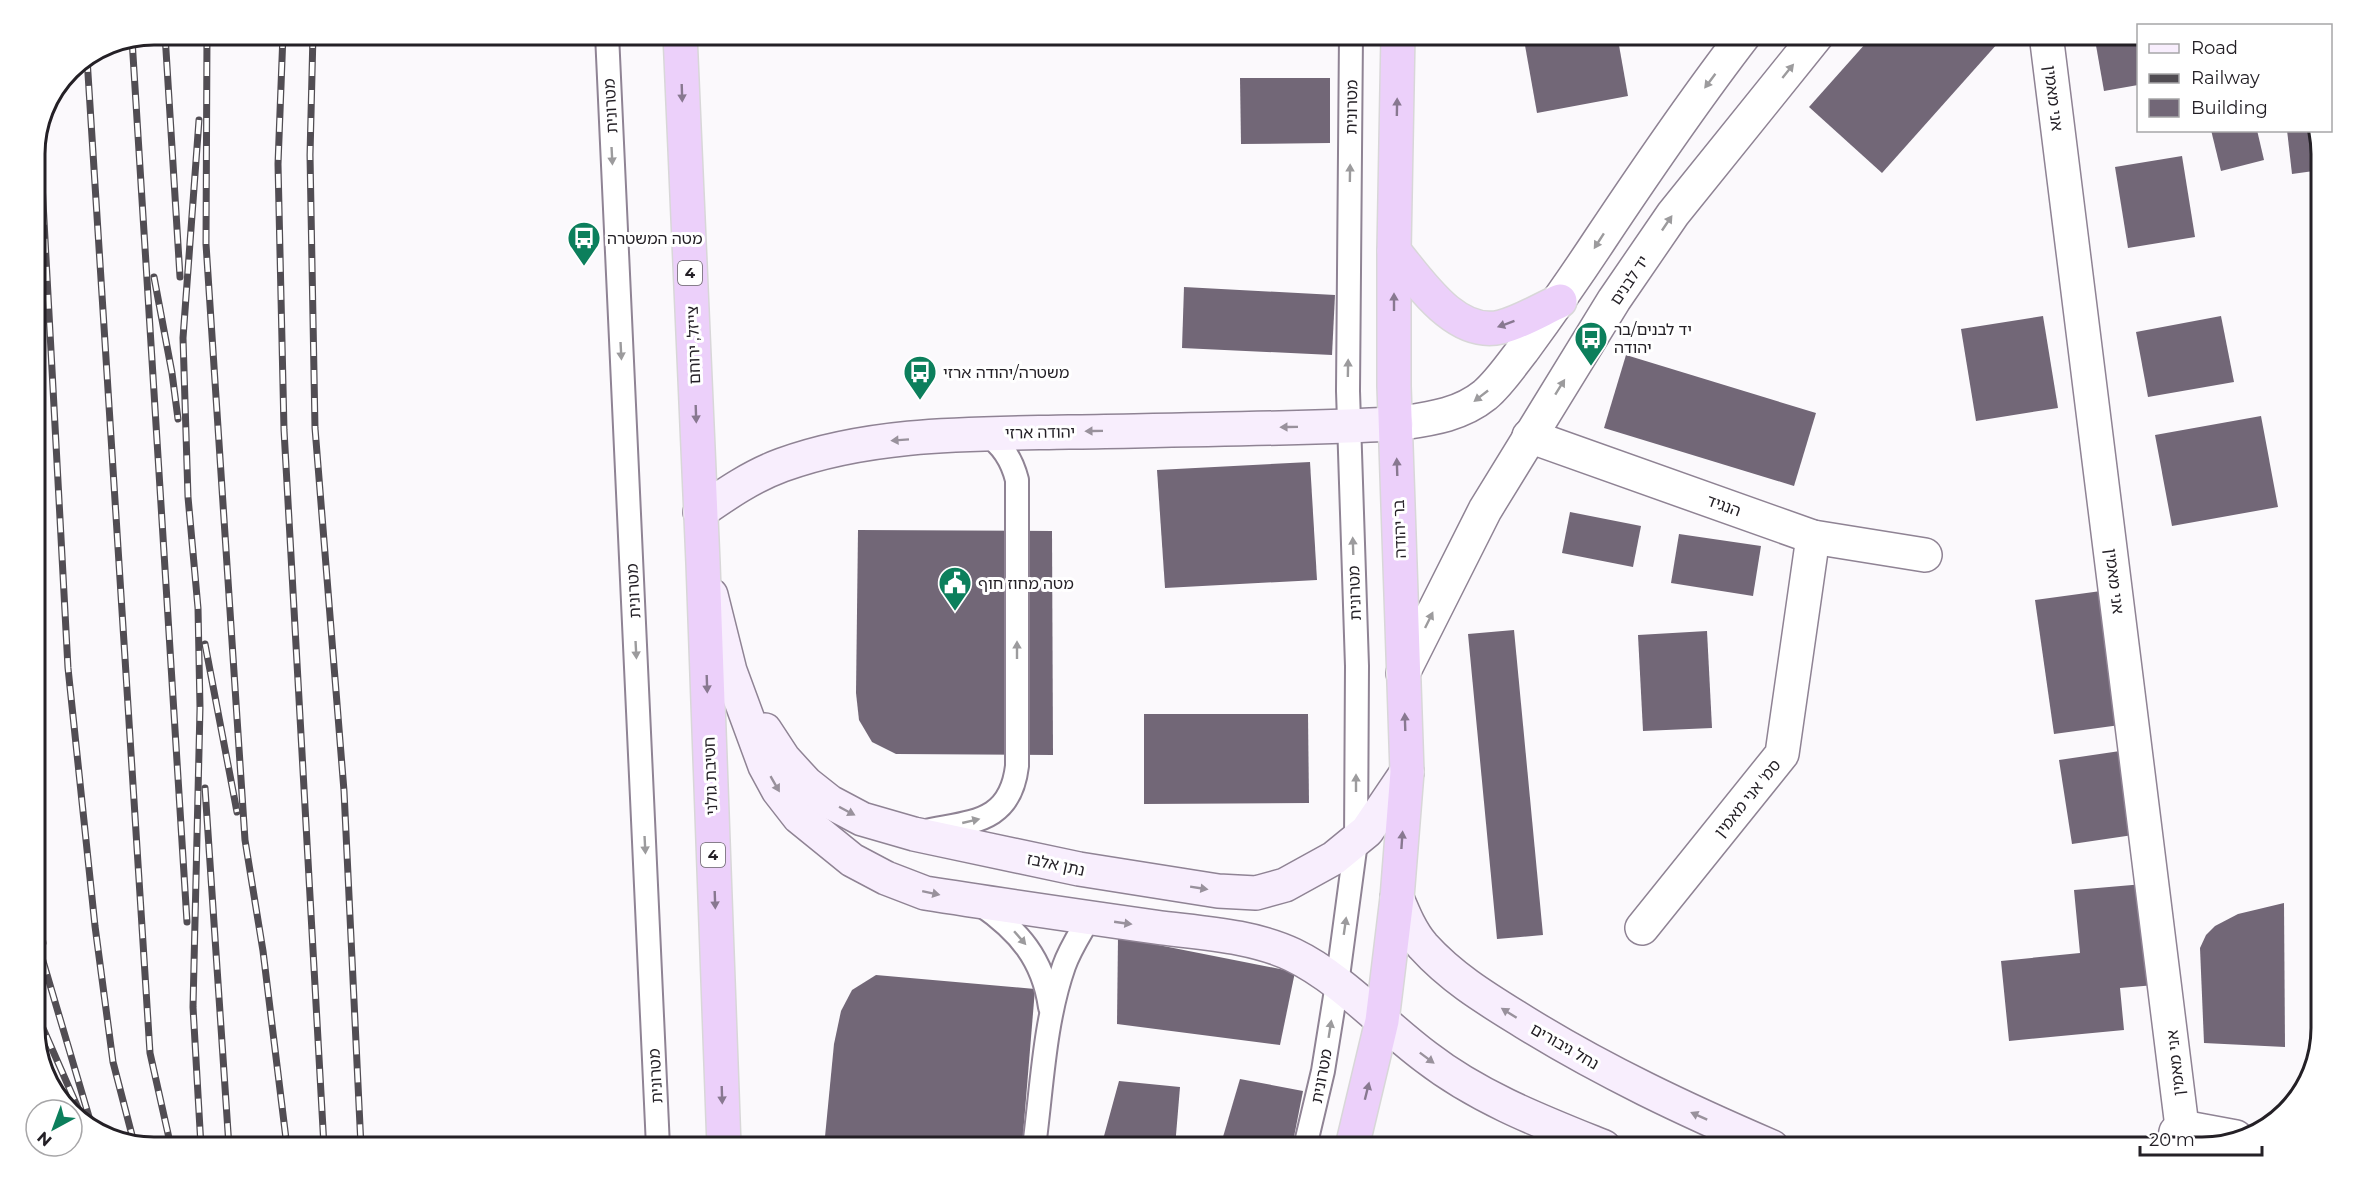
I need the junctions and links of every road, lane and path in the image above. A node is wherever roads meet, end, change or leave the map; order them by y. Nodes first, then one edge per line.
1 (608, 45) edge
2 (680, 45) edge
3 (1351, 45) edge
4 (1398, 45) edge
5 (1736, 45) edge
6 (1809, 45) edge
7 (2047, 45) edge
8 (1394, 251) junction
9 (1560, 301) junction
10 (1396, 423) junction
11 (1348, 426) junction
12 (986, 434) junction
13 (1529, 436) junction
14 (700, 512) junction
15 (1813, 537) junction
16 (1925, 555) dead end
17 (703, 563) junction
18 (730, 671) junction
19 (1403, 673) junction
20 (1407, 772) junction
21 (914, 834) junction
22 (1356, 842) junction
23 (1397, 898) junction
24 (976, 901) junction
25 (1089, 918) junction
26 (1642, 928) dead end
27 (1337, 984) junction
28 (1051, 1017) junction
29 (1382, 1021) junction
30 (657, 1137) edge
31 (724, 1137) edge
32 (1035, 1137) edge
33 (1308, 1137) edge
34 (1355, 1137) edge
35 (1577, 1137) edge
36 (1747, 1137) edge
37 (2177, 1137) edge
38 (2202, 1137) edge

1 -> 30 lane, מטרונית
2 -> 14 highway, צייזל, ירוחם / 4
11 -> 3 lane, מטרונית
8 -> 4 highway, בר יהודה
5 -> 9 street
13 -> 6 street, יד לבנים
7 - 37 street, אני מאמין
9 -> 8 highway
10 -> 8 highway, בר יהודה
9 -> 10 street
10 - 11 main road, יהודה ארזי
19 -> 10 highway, בר יהודה
11 -> 12 main road, יהודה ארזי
22 -> 11 lane, מטרונית
12 -> 14 main road, יהודה ארזי
21 -> 12 lane
13 - 15 street, הנגיד
19 -> 13 street, יד לבנים
14 - 17 highway, חטיבת גולני / 4
15 - 16 street, הנגיד
15 - 26 street, סמ' אני מאמין
17 - 18 main road, נתן אלבז
17 -> 31 highway, חטיבת גולני / 4
18 -> 21 main road, נתן אלבז
18 -> 24 main road, נתן אלבז
20 -> 19 highway, בר יהודה
20 - 22 main road, נתן אלבז
23 -> 20 highway, בר יהודה
21 -> 22 main road, נתן אלבז
27 -> 22 lane, מטרונית
23 - 29 highway, בר יהודה
36 -> 23 main road, נחל גיבורים
24 - 25 main road, נתן אלבז
24 -> 28 lane
25 -> 27 main road, נתן אלבז
25 - 28 lane
27 - 29 main road, נתן אלבז
33 -> 27 lane, מטרונית
28 - 32 lane
34 -> 29 highway
29 -> 35 main road
37 - 38 street

